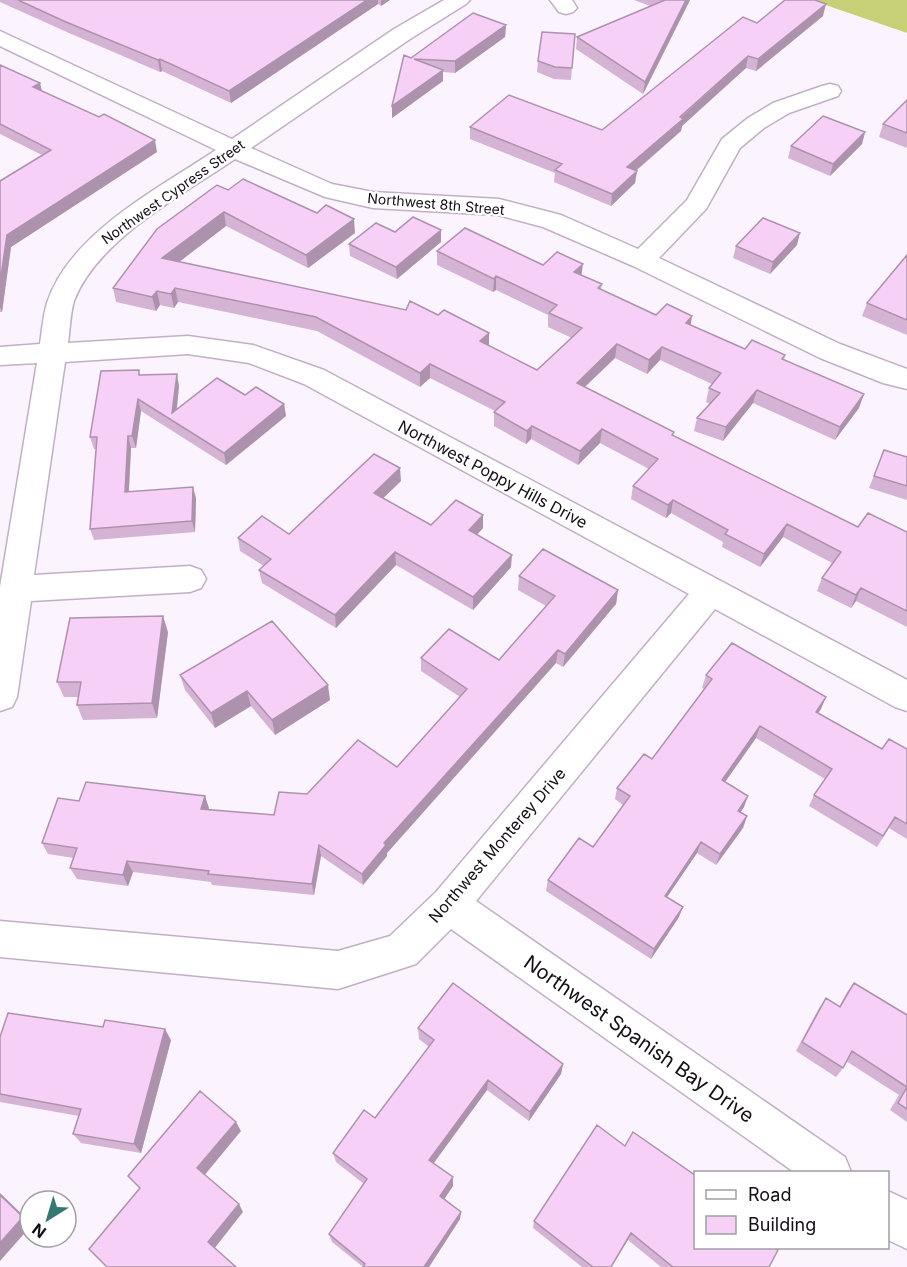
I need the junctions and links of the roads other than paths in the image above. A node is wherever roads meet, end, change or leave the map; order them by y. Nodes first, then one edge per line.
1 (459, 0) edge
2 (0, 38) edge
3 (830, 91) dead end
4 (233, 149) junction
5 (642, 261) junction
6 (51, 353) junction
7 (0, 356) edge
8 (907, 379) edge
9 (190, 579) dead end
10 (15, 589) junction
11 (711, 591) junction
12 (0, 697) edge
13 (907, 697) edge
14 (448, 905) junction
15 (0, 939) edge
16 (827, 1171) edge
17 (889, 1214) edge
18 (907, 1227) edge

1 - 4 street, Northwest Cypress Street
2 - 4 street, Northwest 8th Street
3 - 5 street
4 - 5 street, Northwest 8th Street
4 - 6 street, Northwest Cypress Street
5 - 8 street, Northwest 8th Street
6 - 7 street, Northwest Poppy Hills Drive
6 - 10 street, Northwest Cypress Street
6 - 11 street, Northwest Poppy Hills Drive
9 - 10 street
10 - 12 street, Northwest Cypress Street
11 - 13 street, Northwest Poppy Hills Drive
11 - 14 street, Northwest Monterey Drive
14 - 15 street, Northwest Monterey Drive
14 - 16 street, Northwest Spanish Bay Drive
17 - 18 street

